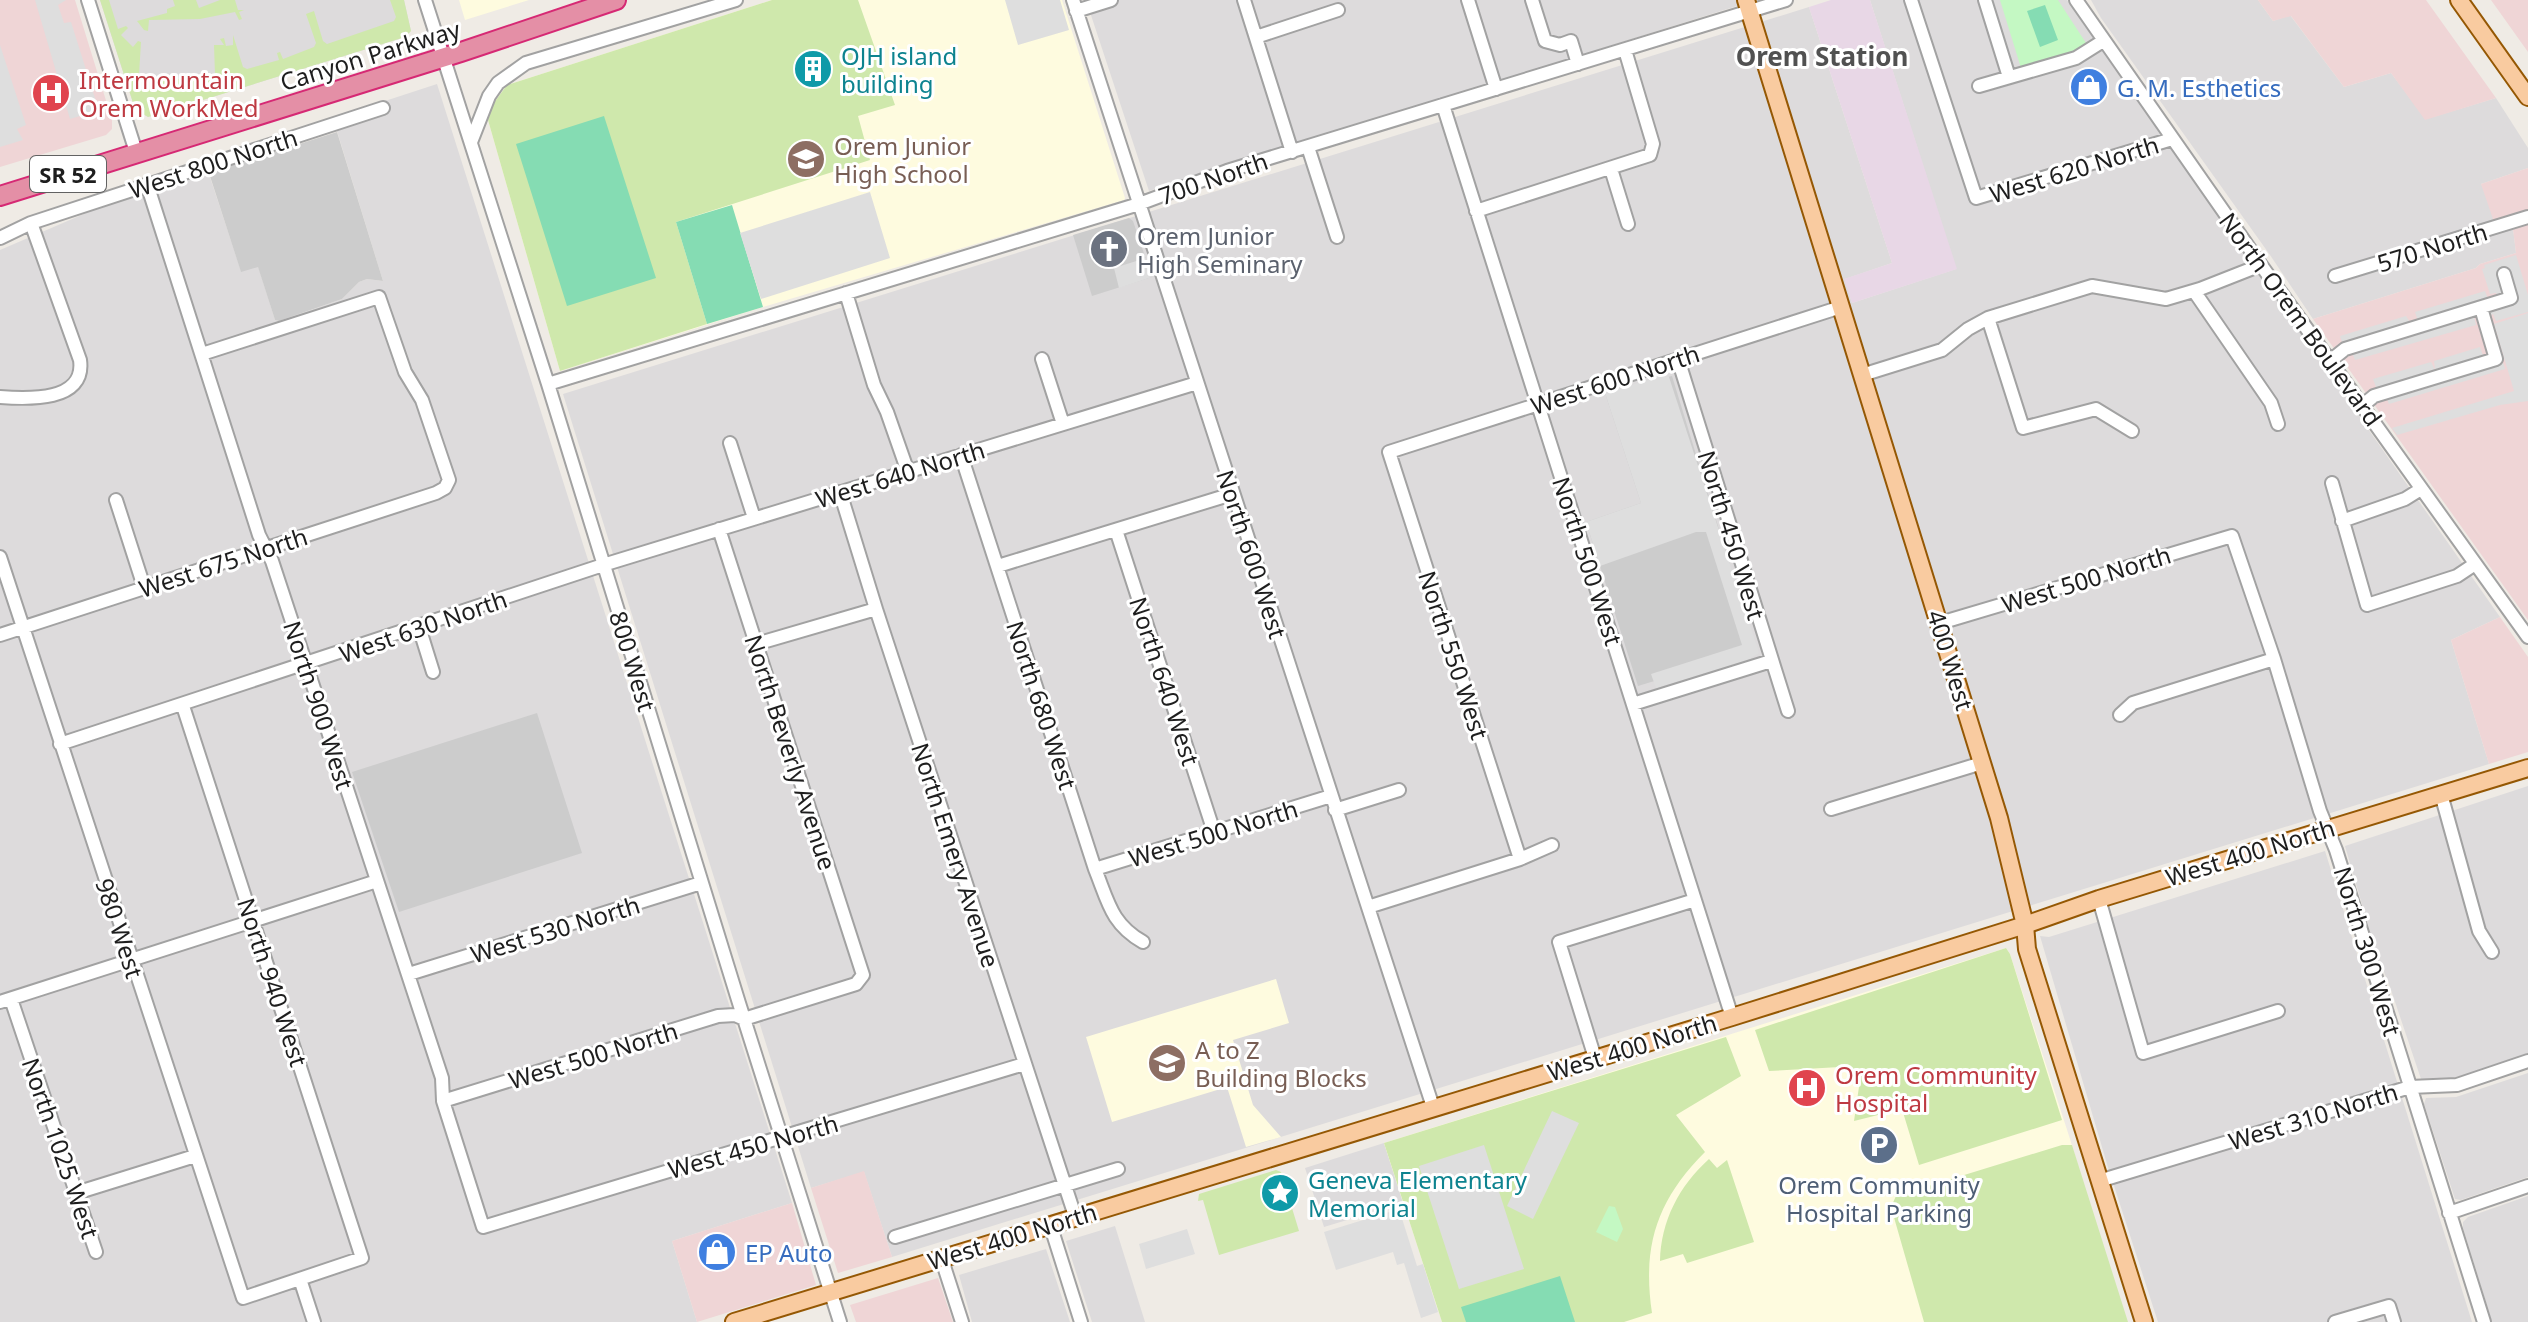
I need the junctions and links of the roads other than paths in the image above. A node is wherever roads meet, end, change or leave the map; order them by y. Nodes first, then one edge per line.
1 (88, 0) edge
2 (425, 0) edge
3 (616, 0) edge
4 (736, 0) edge
5 (1111, 0) edge
6 (1244, 0) edge
7 (1468, 0) edge
8 (1532, 0) edge
9 (1786, 0) edge
10 (1911, 0) edge
11 (1985, 0) edge
12 (2076, 0) edge
13 (2459, 0) edge
14 (1075, 5) edge
15 (1748, 6) edge
16 (1338, 10) dead end
17 (1256, 37) junction
18 (2103, 41) junction
19 (1625, 50) junction
20 (443, 58) junction
21 (1578, 64) junction
22 (2009, 77) junction
23 (1979, 86) dead end
24 (1496, 89) junction
25 (2528, 97) edge
26 (1443, 105) junction
27 (383, 108) dead end
28 (2172, 139) junction
29 (471, 142) junction
30 (1308, 147) junction
31 (136, 152) junction
32 (1292, 152) junction
33 (1611, 169) junction
34 (147, 184) junction
35 (0, 196) edge
36 (1139, 204) junction
37 (1476, 211) junction
38 (2528, 217) edge
39 (31, 223) junction
40 (1628, 224) dead end
41 (1337, 237) dead end
42 (0, 238) edge
43 (2261, 265) junction
44 (2504, 274) dead end
45 (2335, 276) dead end
46 (2194, 291) junction
47 (846, 293) junction
48 (1841, 307) junction
49 (2481, 308) junction
50 (1988, 318) junction
51 (202, 354) junction
52 (1042, 359) dead end
53 (1678, 359) junction
54 (2330, 361) junction
55 (1862, 375) junction
56 (1197, 383) junction
57 (548, 384) junction
58 (0, 397) edge
59 (1537, 404) junction
60 (2363, 405) junction
61 (1063, 424) junction
62 (2278, 424) dead end
63 (2132, 431) dead end
64 (730, 443) dead end
65 (1389, 452) joint
66 (961, 455) junction
67 (908, 472) junction
68 (2332, 483) dead end
69 (2421, 489) junction
70 (840, 492) junction
71 (1232, 494) junction
72 (116, 500) dead end
73 (754, 518) junction
74 (2342, 521) junction
75 (719, 529) junction
76 (1116, 530) junction
77 (2232, 536) joint
78 (268, 548) junction
79 (0, 557) edge
80 (2475, 564) junction
81 (603, 565) junction
82 (998, 566) junction
83 (144, 587) junction
84 (876, 609) junction
85 (1940, 623) junction
86 (23, 627) junction
87 (419, 627) junction
88 (0, 635) edge
89 (2528, 637) edge
90 (756, 644) junction
91 (2274, 659) junction
92 (1771, 661) junction
93 (307, 665) junction
94 (433, 672) dead end
95 (1633, 704) junction
96 (183, 706) junction
97 (1788, 711) dead end
98 (2120, 715) dead end
99 (60, 744) junction
100 (1982, 763) junction
101 (2528, 768) edge
102 (1399, 790) dead end
103 (2441, 794) junction
104 (1333, 803) junction
105 (1831, 809) dead end
106 (2329, 828) junction
107 (1214, 832) junction
108 (1552, 845) dead end
109 (1520, 859) junction
110 (1095, 869) junction
111 (377, 881) junction
112 (701, 883) junction
113 (2099, 899) junction
114 (1695, 900) junction
115 (1368, 907) junction
116 (253, 921) junction
117 (2025, 925) junction
118 (1143, 942) dead end
119 (2492, 952) dead end
120 (129, 959) junction
121 (409, 974) junction
122 (863, 975) joint
123 (5, 1000) edge
124 (2278, 1011) dead end
125 (1732, 1017) junction
126 (744, 1019) junction
127 (1595, 1058) junction
128 (2528, 1061) edge
129 (1024, 1064) junction
130 (2410, 1087) junction
131 (443, 1101) junction
132 (1433, 1107) junction
133 (782, 1139) junction
134 (195, 1156) junction
135 (1118, 1169) dead end
136 (2099, 1181) junction
137 (1064, 1185) junction
138 (2528, 1186) edge
139 (76, 1193) junction
140 (2449, 1213) junction
141 (1075, 1216) junction
142 (1050, 1224) junction
143 (483, 1227) joint
144 (895, 1237) dead end
145 (96, 1252) dead end
146 (941, 1257) junction
147 (300, 1279) junction
148 (829, 1292) junction
149 (314, 1322) edge
150 (734, 1322) edge
151 (840, 1322) edge
152 (962, 1322) edge
153 (1081, 1322) edge
154 (2144, 1322) edge
155 (2335, 1322) edge
156 (2394, 1322) edge
157 (2484, 1322) edge

1 - 31 street
2 - 20 street, 800 West
3 - 20 highway, Canyon Parkway / SR 52
4 - 29 street
5 - 14 street
6 - 17 street
7 - 24 street
8 - 21 street
9 - 15 street, 700 North
10 - 28 street, West 620 North
11 - 22 street
12 - 18 street, North Orem Boulevard
13 - 25 main road
14 - 36 street, North 600 West
15 - 19 street, 700 North
15 - 48 main road, 400 West
16 - 17 street
17 - 32 street
18 - 22 street
18 - 28 street, North Orem Boulevard
19 - 21 street, 700 North
19 - 33 street
20 - 29 street, 800 West
20 - 31 highway, Canyon Parkway / SR 52
21 - 24 street, 700 North
22 - 23 street
24 - 26 street, 700 North
26 - 30 street, 700 North
26 - 37 street, North 500 West
27 - 34 street, West 800 North
28 - 43 street, North Orem Boulevard
29 - 57 street, 800 West
30 - 32 street, 700 North
30 - 41 street
31 - 35 highway, Canyon Parkway / SR 52
32 - 36 street, 700 North
33 - 37 street
33 - 40 street
34 - 39 street, West 800 North
34 - 51 street, North 900 West
36 - 47 street, 700 North
36 - 56 street, North 600 West
37 - 59 street, North 500 West
38 - 45 street, 570 North
39 - 42 street, West 800 North
39 - 58 street
43 - 46 street
43 - 54 street, North Orem Boulevard
44 - 49 street
46 - 50 street
46 - 62 street
47 - 57 street, 700 North
47 - 67 street
48 - 53 street, West 600 North
48 - 55 main road, 400 West
49 - 54 street
49 - 60 street
50 - 55 street
50 - 63 street
51 - 78 street, North 900 West
51 - 78 street, West 675 North
52 - 61 street
53 - 59 street, West 600 North
53 - 92 street, North 450 West
54 - 60 street, North Orem Boulevard
55 - 85 main road, 400 West
56 - 61 street, West 640 North
56 - 71 street, North 600 West
57 - 81 street, 800 West
59 - 65 street, West 600 North
59 - 95 street, North 500 West
60 - 69 street, North Orem Boulevard
61 - 66 street, West 640 North
64 - 73 street
65 - 109 street, North 550 West
66 - 67 street, West 640 North
66 - 82 street, North 680 West
67 - 70 street, West 640 North
68 - 74 street
69 - 74 street
69 - 80 street, North Orem Boulevard
70 - 73 street, West 640 North
70 - 84 street, North Emery Avenue
71 - 76 street
71 - 104 street, North 600 West
72 - 83 street
73 - 75 street, West 640 North
74 - 80 street
75 - 81 street, West 640 North
75 - 90 street, North Beverly Avenue
76 - 82 street
76 - 107 street, North 640 West
77 - 85 street, West 500 North
77 - 91 street, North 300 West
78 - 83 street, West 675 North
78 - 93 street, North 900 West
79 - 86 street, 980 West
80 - 89 street, North Orem Boulevard
81 - 87 street, West 630 North
81 - 112 street, 800 West
82 - 110 street, North 680 West
83 - 86 street, West 675 North
84 - 90 street
84 - 129 street, North Emery Avenue
85 - 100 main road, 400 West
86 - 88 street, West 675 North
86 - 99 street, 980 West
87 - 93 street, West 630 North
87 - 94 street
90 - 122 street, North Beverly Avenue
91 - 98 street
91 - 106 street, North 300 West
92 - 95 street
92 - 97 street, North 450 West
93 - 96 street, West 630 North
93 - 111 street, North 900 West
95 - 114 street, North 500 West
96 - 99 street, West 630 North
96 - 116 street, North 940 West
99 - 120 street, 980 West
100 - 105 street
100 - 117 main road, 400 West
101 - 103 main road, West 400 North
102 - 104 street, West 500 North
103 - 106 main road, West 400 North
103 - 119 street
104 - 107 street, West 500 North
104 - 115 street, North 600 West
106 - 113 main road, West 400 North
106 - 130 street, North 300 West
107 - 110 street, West 500 North
108 - 109 street
109 - 115 street
110 - 118 street, North 680 West
111 - 116 street
111 - 121 street, North 900 West
112 - 121 street, West 530 North
112 - 126 street, 800 West
113 - 117 main road, West 400 North
113 - 124 street
114 - 125 street, North 500 West
114 - 127 street
115 - 132 street, North 600 West
116 - 120 street
116 - 147 street, North 940 West
117 - 125 main road, West 400 North
117 - 136 main road, 400 West
120 - 123 street
120 - 134 street, 980 West
121 - 131 street, North 900 West
122 - 126 street, West 500 North
123 - 139 street, North 1025 West
125 - 127 main road, West 400 North
126 - 131 street, West 500 North
126 - 133 street, 800 West
127 - 132 main road, West 400 North
128 - 130 street, West 310 North
129 - 133 street, West 450 North
129 - 137 street, North Emery Avenue
130 - 136 street, West 310 North
130 - 140 street, North 300 West
131 - 143 street, North 900 West
132 - 141 main road, West 400 North
133 - 143 street, West 450 North
133 - 148 street, 800 West
134 - 139 street
134 - 147 street, 980 West
135 - 137 street
136 - 154 main road, 400 West
137 - 141 street, North Emery Avenue
137 - 144 street
138 - 140 street
139 - 145 street, North 1025 West
140 - 157 street, North 300 West
141 - 142 main road, West 400 North
142 - 146 main road, West 400 North
142 - 153 street
146 - 148 main road, West 400 North
146 - 152 street
147 - 149 street
148 - 150 main road, West 400 North
148 - 151 street, 800 West
155 - 156 street

